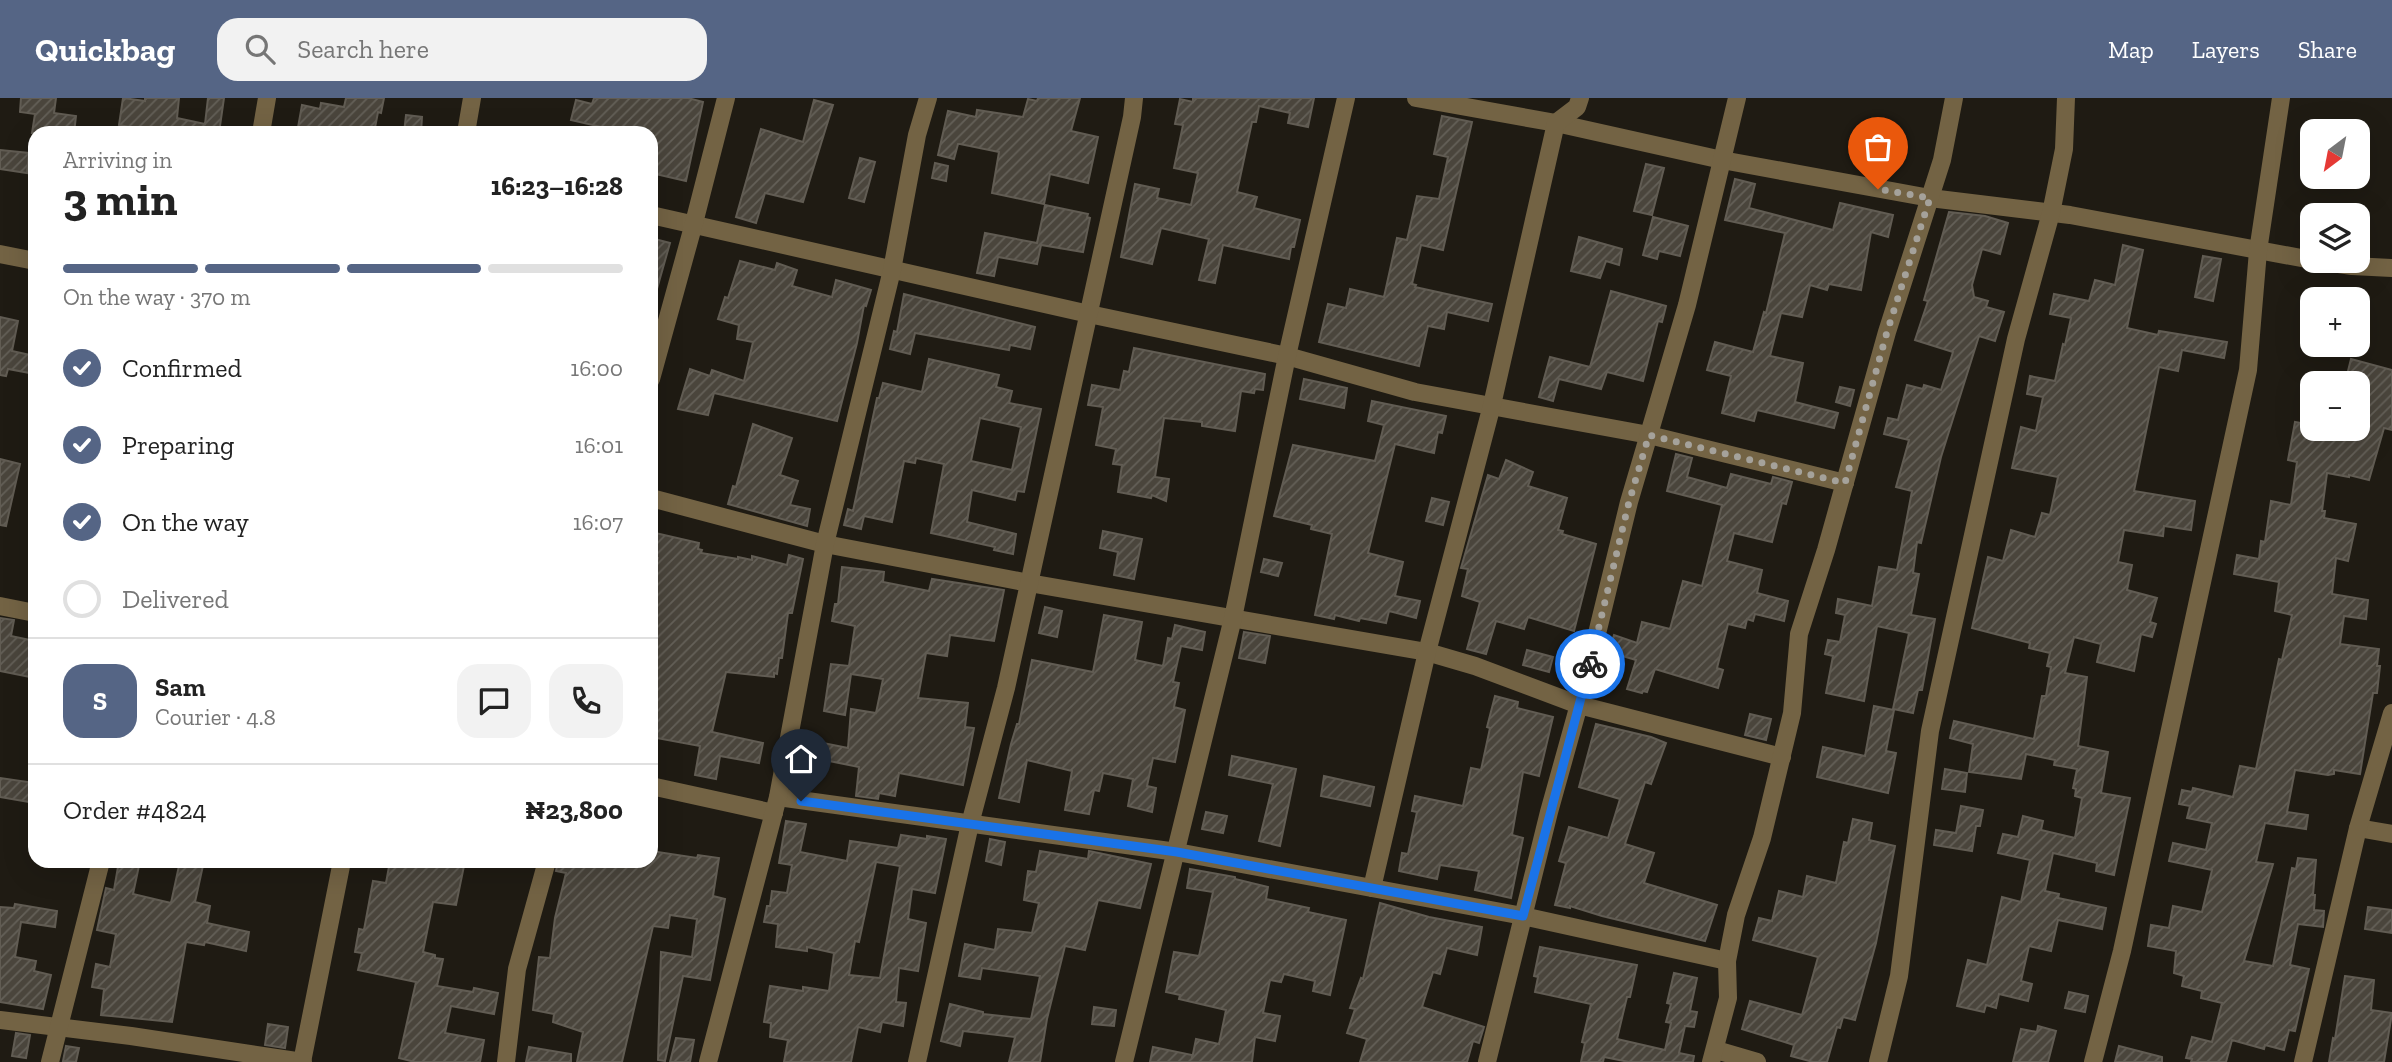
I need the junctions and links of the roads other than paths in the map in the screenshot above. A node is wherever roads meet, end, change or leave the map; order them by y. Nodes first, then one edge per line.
1 (267, 98) edge
2 (471, 98) edge
3 (726, 98) edge
4 (928, 98) edge
5 (1135, 98) edge
6 (1346, 98) edge
7 (1416, 98) edge
8 (1580, 98) edge
9 (1737, 98) edge
10 (1954, 98) edge
11 (2066, 98) edge
12 (2281, 98) edge
13 (1556, 123) junction
14 (262, 126) edge
15 (467, 126) edge
16 (1722, 160) junction
17 (1930, 198) junction
18 (2051, 213) junction
19 (658, 216) edge
20 (694, 223) junction
21 (2258, 251) junction
22 (0, 254) edge
23 (2300, 258) edge
24 (28, 260) edge
25 (2370, 267) edge
26 (2392, 268) edge
27 (892, 270) junction
28 (1089, 314) junction
29 (658, 354) edge
30 (1287, 356) junction
31 (1492, 405) junction
32 (1649, 435) junction
33 (1845, 483) junction
34 (658, 500) edge
35 (825, 544) junction
36 (1029, 583) junction
37 (0, 606) edge
38 (28, 612) edge
39 (1233, 618) junction
40 (1427, 652) junction
41 (1579, 705) junction
42 (2392, 713) edge
43 (1782, 757) junction
44 (658, 787) edge
45 (776, 805) junction
46 (970, 824) junction
47 (2358, 828) junction
48 (2392, 834) edge
49 (1177, 852) junction
50 (99, 868) edge
51 (341, 868) edge
52 (545, 868) edge
53 (1372, 888) junction
54 (1523, 916) junction
55 (1727, 961) junction
56 (0, 1020) edge
57 (59, 1026) junction
58 (1714, 1056) edge
59 (50, 1062) edge
60 (303, 1062) edge
61 (506, 1062) edge
62 (708, 1062) edge
63 (917, 1062) edge
64 (1124, 1062) edge
65 (1487, 1062) edge
66 (1757, 1062) edge
67 (1878, 1062) edge
68 (2094, 1062) edge
69 (2303, 1062) edge

1 - 14 street
2 - 15 street
3 - 20 street
4 - 27 street
5 - 28 street
6 - 30 street
7 - 13 street
8 - 13 street
9 - 16 street
10 - 17 street
11 - 18 street
12 - 21 street
13 - 16 street
13 - 31 street
16 - 17 street
16 - 32 street
17 - 18 street
17 - 33 street
18 - 21 street
18 - 67 street
19 - 20 street
20 - 27 street
20 - 29 street
21 - 23 street
21 - 68 street
22 - 24 street
25 - 26 street
27 - 28 street
27 - 35 street
28 - 30 street
28 - 36 street
30 - 31 street
30 - 39 street
31 - 32 street
31 - 40 street
32 - 33 street
32 - 41 street
33 - 43 street
34 - 35 street
35 - 36 street
35 - 45 street
36 - 39 street
36 - 46 street
37 - 38 street
39 - 40 street
39 - 49 street
40 - 41 street
40 - 53 street
41 - 43 street
41 - 54 street
42 - 47 street
43 - 55 street
44 - 45 street
45 - 46 street
45 - 62 street
46 - 49 street
46 - 63 street
47 - 48 street
47 - 69 street
49 - 53 street
49 - 64 street
50 - 57 street
51 - 60 street
52 - 61 street
53 - 54 street
54 - 55 street
54 - 65 street
55 - 58 street
56 - 57 street
57 - 59 street
57 - 60 street
58 - 66 street

